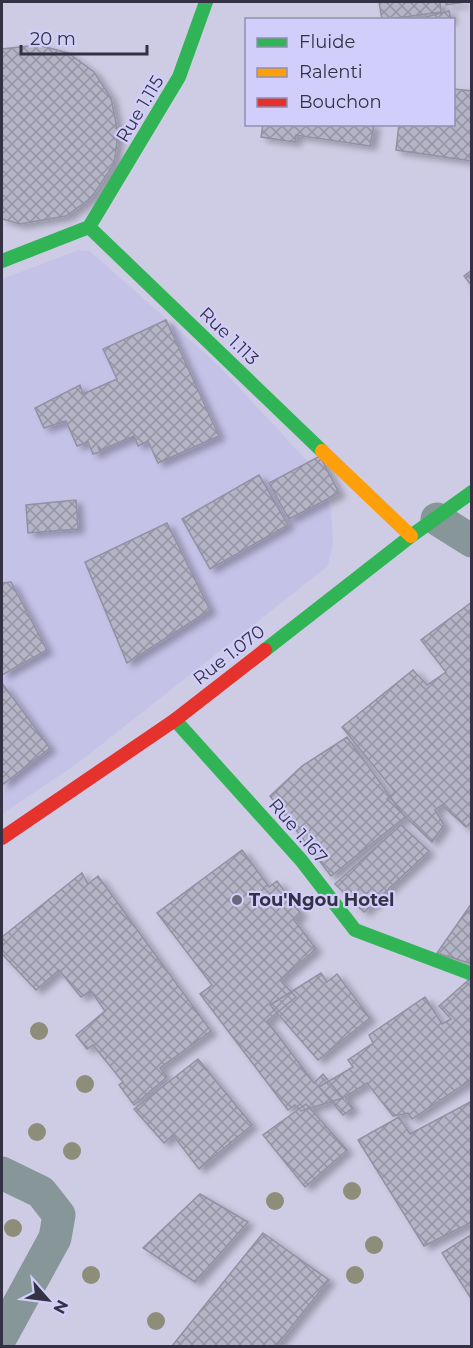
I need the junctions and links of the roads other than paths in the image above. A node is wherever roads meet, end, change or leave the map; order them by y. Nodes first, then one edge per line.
1 (206, 2) edge
2 (89, 227) junction
3 (2, 261) edge
4 (471, 492) edge
5 (424, 528) junction
6 (471, 541) edge
7 (175, 720) junction
8 (2, 838) edge
9 (471, 974) edge
10 (2, 1173) edge
11 (2, 1335) edge

1 - 2 street, Rue 1.115
2 - 3 street
2 - 5 street, Rue 1.113
4 - 5 street, Rue 1.070
5 - 6 street
5 - 7 street, Rue 1.070
7 - 8 street, Rue 1.070
7 - 9 street, Rue 1.167
10 - 11 street

